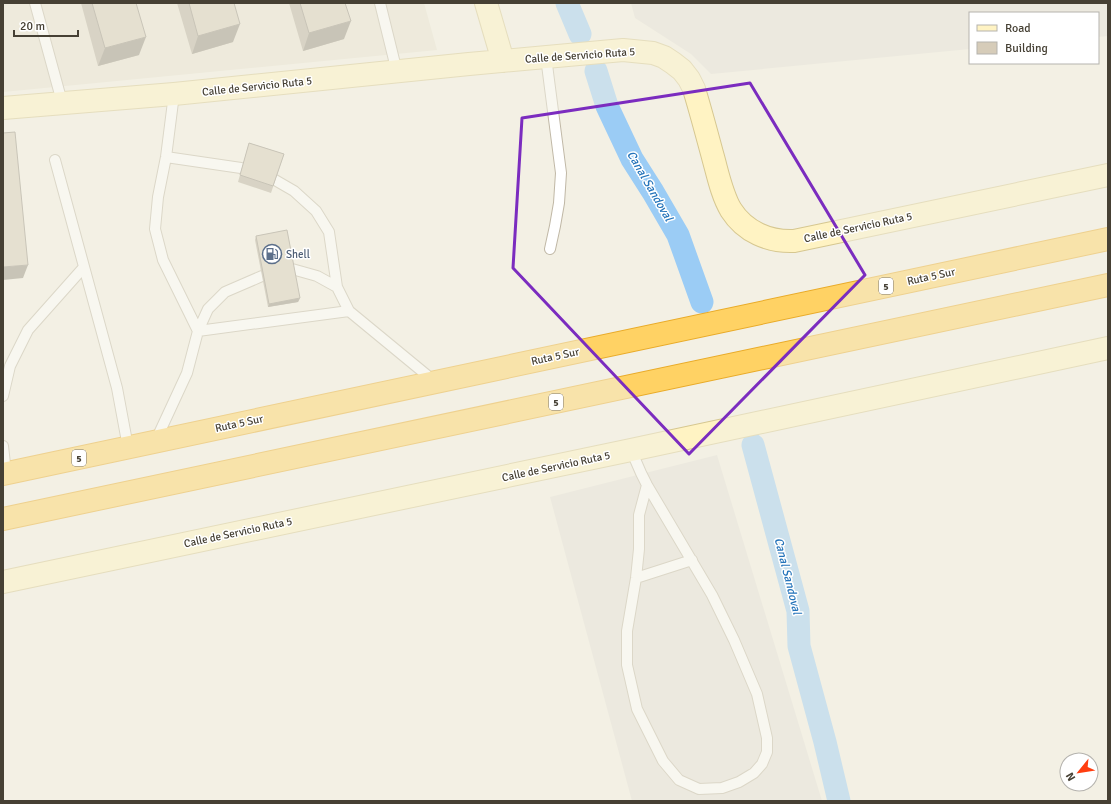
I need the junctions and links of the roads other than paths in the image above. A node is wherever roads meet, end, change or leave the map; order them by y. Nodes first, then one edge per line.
1 (35, 3) edge
2 (380, 3) edge
3 (486, 3) edge
4 (546, 57) junction
5 (503, 61) junction
6 (398, 72) junction
7 (174, 94) junction
8 (62, 102) junction
9 (3, 108) edge
10 (166, 157) junction
11 (55, 160) dead end
12 (241, 168) edge
13 (1108, 175) edge
14 (275, 180) edge
15 (1108, 239) edge
16 (550, 249) dead end
17 (84, 267) junction
18 (292, 269) edge
19 (262, 276) edge
20 (1108, 285) edge
21 (337, 286) junction
22 (349, 311) junction
23 (198, 331) junction
24 (1108, 348) edge
25 (434, 381) junction
26 (3, 396) edge
27 (155, 441) junction
28 (3, 446) edge
29 (128, 447) junction
30 (631, 450) junction
31 (5, 474) edge
32 (647, 485) junction
33 (3, 519) edge
34 (692, 560) junction
35 (636, 578) junction
36 (3, 582) edge

1 - 8 lane
2 - 6 lane
3 - 5 street
4 - 5 street, Calle de Servicio Ruta 5
4 - 13 street, Calle de Servicio Ruta 5
4 - 16 lane
5 - 6 street, Calle de Servicio Ruta 5
6 - 7 street, Calle de Servicio Ruta 5
7 - 8 street, Calle de Servicio Ruta 5
7 - 10 lane
8 - 9 street, Calle de Servicio Ruta 5
10 - 12 lane
10 - 23 lane
11 - 17 lane
14 - 21 lane
15 - 25 highway, Ruta 5 Sur / 5
17 - 26 lane
17 - 29 lane
18 - 21 lane
19 - 23 lane
20 - 33 highway, 5
21 - 22 lane
22 - 23 lane
22 - 25 lane
23 - 27 lane
24 - 30 street, Calle de Servicio Ruta 5
25 - 27 highway, Ruta 5 Sur / 5
27 - 29 highway, Ruta 5 Sur / 5
28 - 31 lane
29 - 31 highway, Ruta 5 Sur / 5
30 - 32 lane
30 - 36 street, Calle de Servicio Ruta 5
32 - 34 lane
32 - 35 lane
34 - 35 lane
34 - 35 lane

